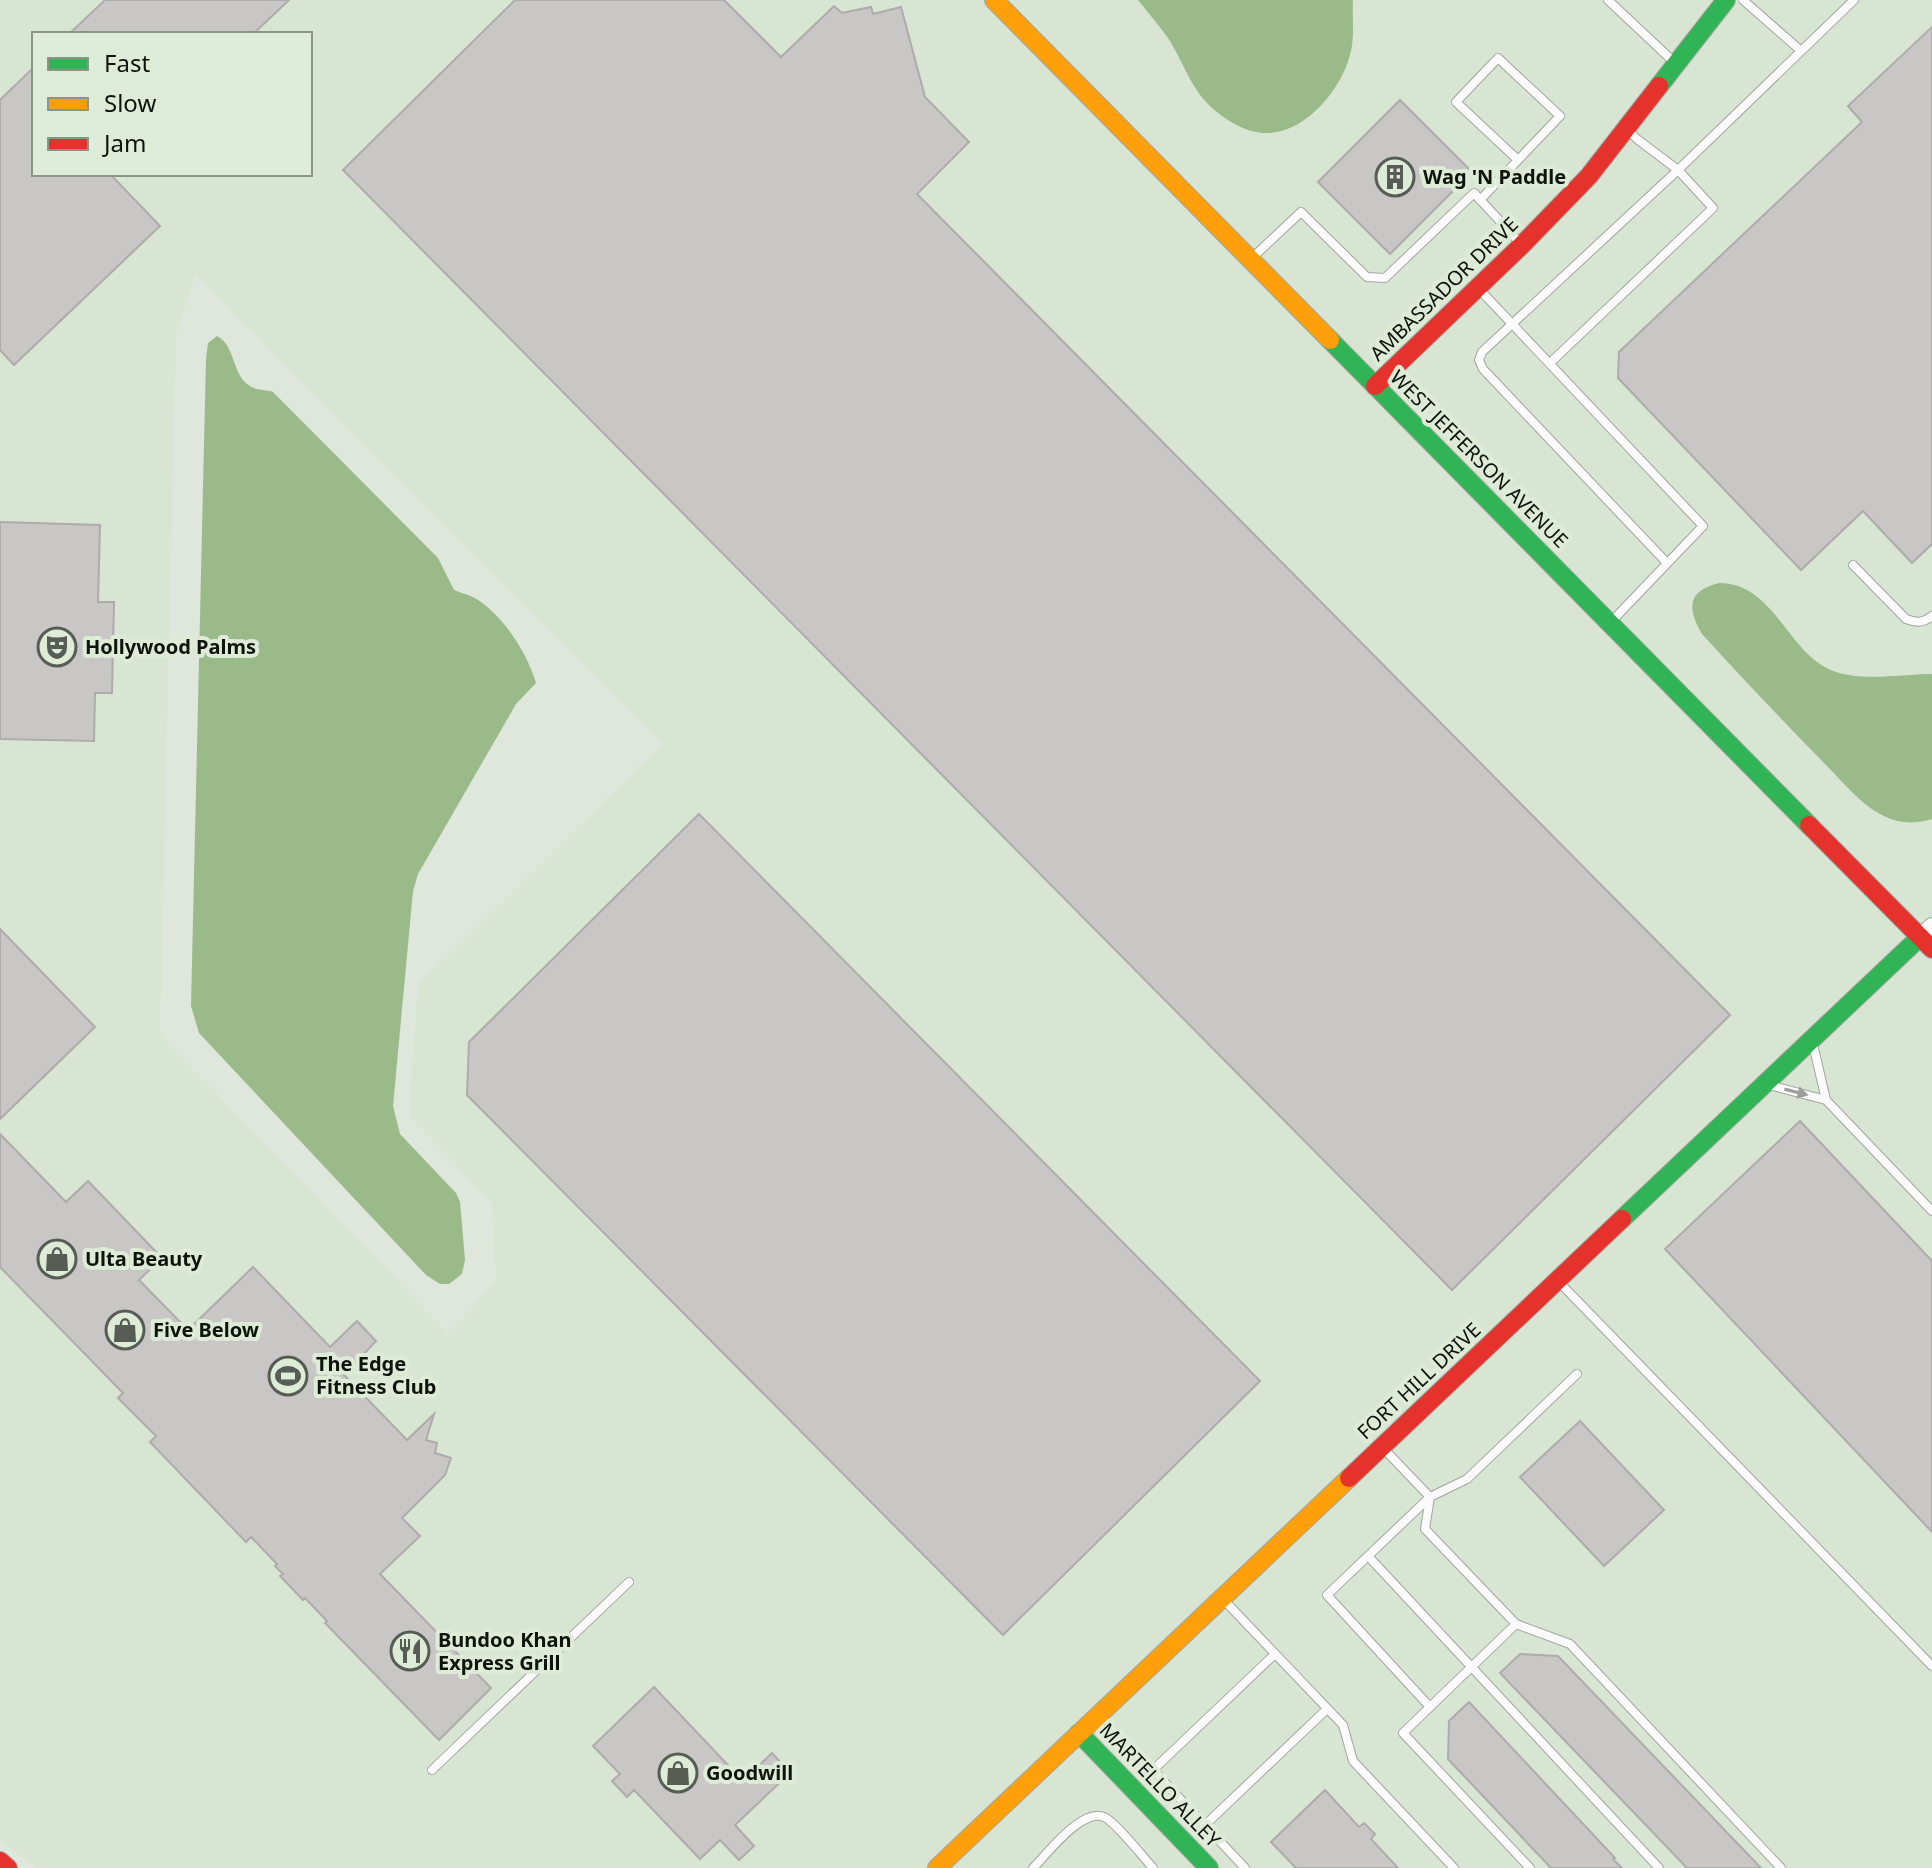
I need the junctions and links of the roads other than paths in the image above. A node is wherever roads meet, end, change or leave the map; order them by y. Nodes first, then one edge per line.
1 (994, 0) edge
2 (1608, 0) edge
3 (1726, 0) edge
4 (1743, 0) edge
5 (1854, 0) edge
6 (1800, 50) junction
7 (1675, 64) junction
8 (1627, 129) junction
9 (1518, 160) junction
10 (1678, 170) junction
11 (1480, 200) junction
12 (1522, 245) junction
13 (1251, 260) junction
14 (1477, 288) junction
15 (1512, 323) junction
16 (1550, 363) junction
17 (1375, 386) junction
18 (1667, 563) junction
19 (1853, 565) dead end
20 (1932, 616) edge
21 (1610, 623) junction
22 (1928, 937) edge
23 (1812, 1040) junction
24 (1765, 1084) junction
25 (1826, 1100) junction
26 (1932, 1211) edge
27 (1558, 1280) junction
28 (1577, 1374) dead end
29 (1382, 1446) junction
30 (1430, 1497) junction
31 (1368, 1556) junction
32 (629, 1582) dead end
33 (1222, 1598) junction
34 (1516, 1624) junction
35 (1275, 1654) junction
36 (1932, 1666) edge
37 (1471, 1667) junction
38 (1430, 1707) junction
39 (1327, 1709) junction
40 (1079, 1733) junction
41 (432, 1770) dead end
42 (1205, 1825) junction
43 (0, 1861) edge
44 (8, 1868) edge
45 (937, 1868) edge
46 (1033, 1868) edge
47 (1153, 1868) edge
48 (1209, 1868) edge
49 (1245, 1868) edge
50 (1454, 1868) edge
51 (1530, 1868) edge
52 (1659, 1868) edge
53 (1781, 1868) edge

1 - 13 street, WEST JEFFERSON AVENUE
2 - 7 lane
3 - 7 street, AMBASSADOR DRIVE
4 - 6 lane
5 - 6 lane
6 - 10 lane
7 - 8 street, AMBASSADOR DRIVE
8 - 10 lane
8 - 12 street, AMBASSADOR DRIVE
9 - 9 lane
9 - 11 lane
10 - 15 lane
10 - 16 lane
11 - 12 lane
11 - 13 lane
12 - 14 street, AMBASSADOR DRIVE
13 - 17 street, WEST JEFFERSON AVENUE
14 - 15 lane
14 - 17 street, AMBASSADOR DRIVE
15 - 16 lane
15 - 18 lane
16 - 18 lane
17 - 21 street, WEST JEFFERSON AVENUE
18 - 21 lane
19 - 20 lane
21 - 22 street, WEST JEFFERSON AVENUE
22 - 23 street, FORT HILL DRIVE
23 - 24 street, FORT HILL DRIVE
23 - 25 lane
24 -> 25 lane
24 - 27 street, FORT HILL DRIVE
25 - 26 lane
27 - 29 street, FORT HILL DRIVE
27 - 36 lane
28 - 30 lane
29 - 30 lane
29 - 33 street, FORT HILL DRIVE
30 - 31 lane
30 - 34 lane
31 - 37 lane
31 - 38 lane
32 - 41 lane
33 - 35 lane
33 - 40 street, FORT HILL DRIVE
34 - 37 lane
34 - 53 lane
35 - 39 lane
35 - 42 lane
37 - 38 lane
37 - 52 lane
38 - 51 lane
39 - 42 lane
39 - 50 lane
40 - 45 street, FORT HILL DRIVE
40 - 48 street, MARTELLO ALLEY
42 - 49 lane
43 - 44 street
46 - 47 lane

